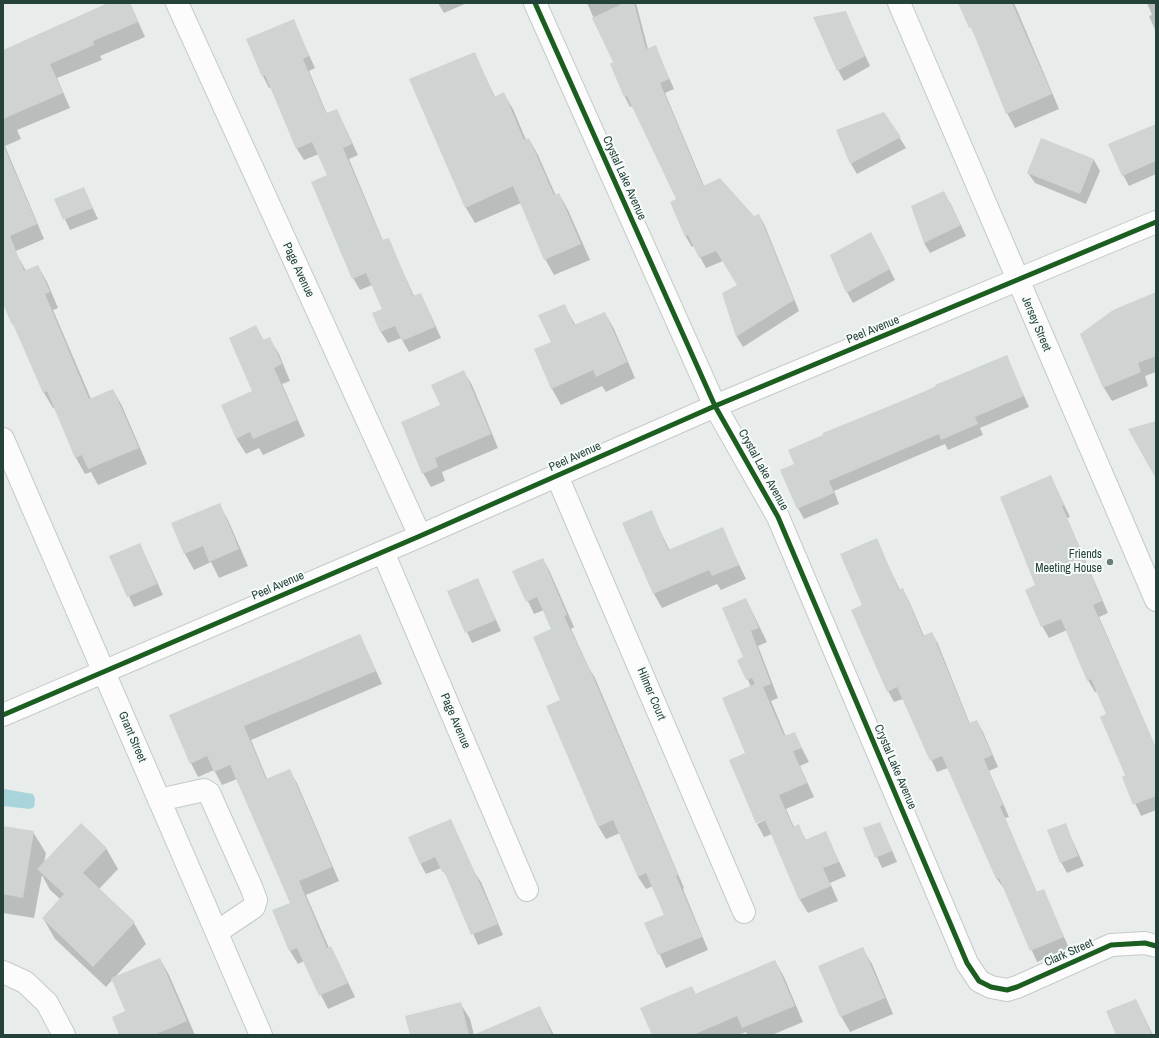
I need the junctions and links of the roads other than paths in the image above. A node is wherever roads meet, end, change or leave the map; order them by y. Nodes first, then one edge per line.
1 (177, 3) edge
2 (535, 3) edge
3 (899, 3) edge
4 (1156, 222) edge
5 (1018, 281) junction
6 (715, 406) junction
7 (3, 439) edge
8 (557, 476) junction
9 (420, 536) junction
10 (383, 552) junction
11 (1156, 600) edge
12 (103, 671) junction
13 (3, 715) edge
14 (159, 800) junction
15 (527, 890) dead end
16 (744, 912) dead end
17 (217, 932) junction
18 (1156, 946) edge
19 (3, 972) edge
20 (991, 988) joint
21 (64, 1035) edge
22 (261, 1035) edge

1 - 9 street, Page Avenue
2 - 6 street, Crystal Lake Avenue
3 - 5 street, Jersey Street
4 - 5 street, Peel Avenue
5 - 6 street, Peel Avenue
5 - 11 street, Jersey Street
6 - 8 street, Peel Avenue
6 - 20 street, Crystal Lake Avenue
7 - 12 street, Grant Street
8 - 9 street, Peel Avenue
8 - 16 street, Hilmer Court
9 - 10 street, Peel Avenue
10 - 12 street, Peel Avenue
10 - 15 street, Page Avenue
12 - 13 street, Peel Avenue
12 - 14 street, Grant Street
14 - 17 street, Grant Street
14 - 17 street
17 - 22 street, Grant Street
18 - 20 street, Clark Street
19 - 21 street

